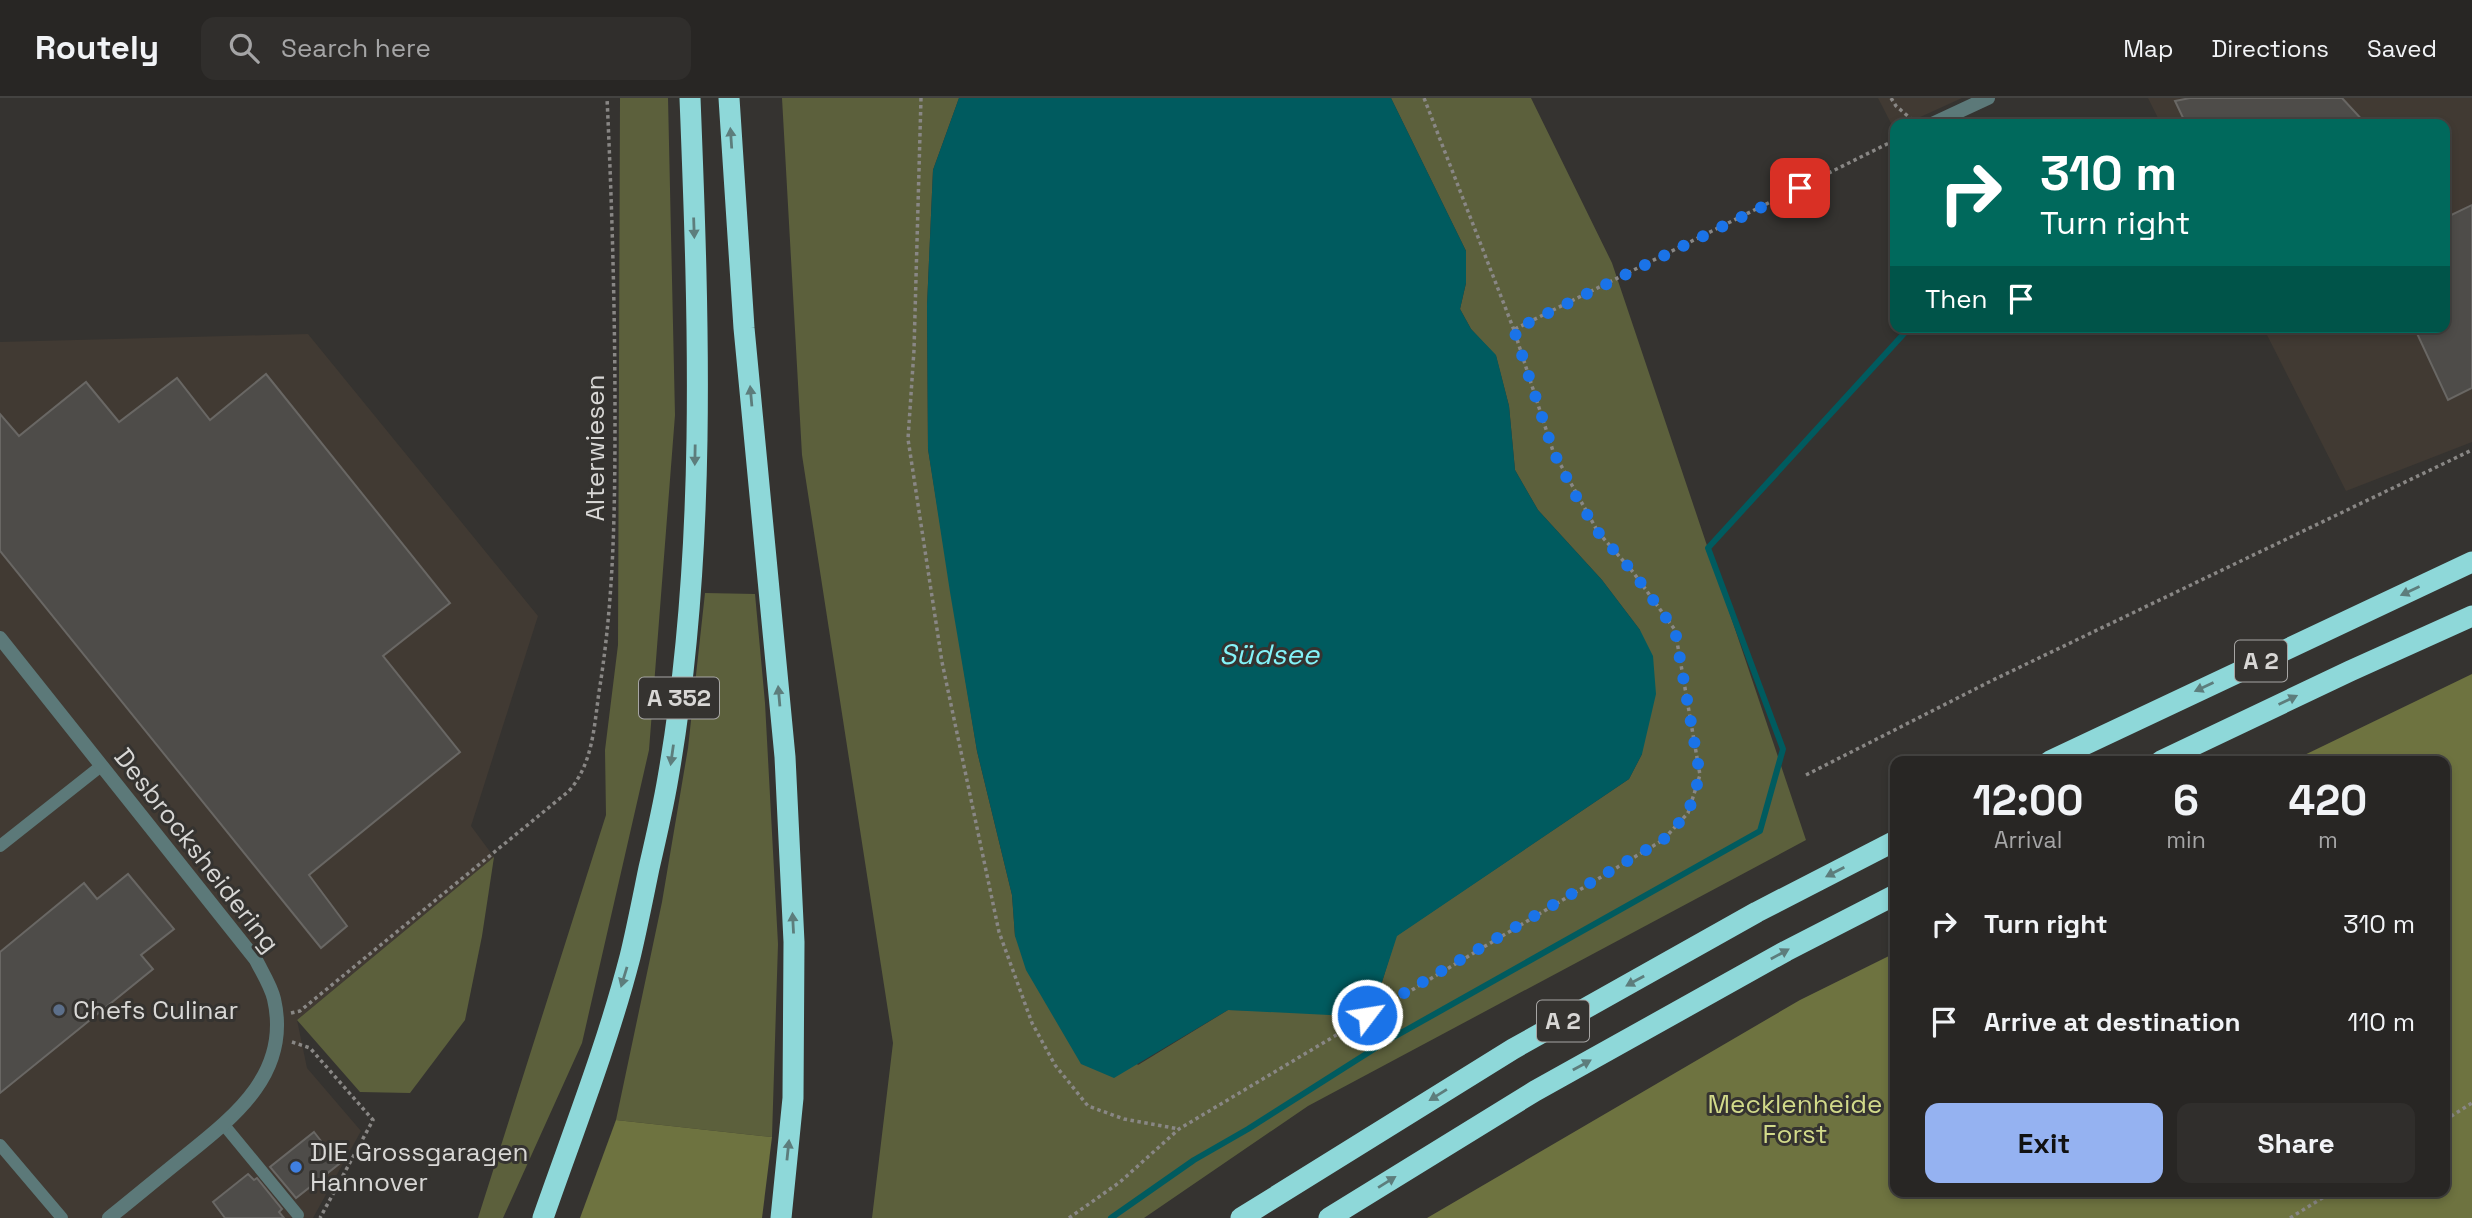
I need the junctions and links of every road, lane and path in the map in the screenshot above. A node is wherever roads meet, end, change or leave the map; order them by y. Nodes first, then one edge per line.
1 (607, 98) edge
2 (690, 98) edge
3 (729, 98) edge
4 (921, 98) edge
5 (1424, 98) edge
6 (1891, 98) edge
7 (1988, 98) edge
8 (1912, 119) edge
9 (1943, 119) edge
10 (1890, 142) edge
11 (1514, 330) junction
12 (2472, 450) edge
13 (2472, 562) edge
14 (2472, 616) edge
15 (0, 638) edge
16 (2061, 756) edge
17 (2172, 756) edge
18 (101, 766) junction
19 (1806, 775) dead end
20 (1890, 844) edge
21 (0, 846) edge
22 (1890, 898) edge
23 (275, 1017) junction
24 (276, 1038) junction
25 (2472, 1103) edge
26 (2450, 1117) edge
27 (224, 1125) junction
28 (1179, 1129) junction
29 (0, 1145) edge
30 (2324, 1197) edge
31 (298, 1214) dead end
32 (62, 1218) edge
33 (109, 1218) edge
34 (320, 1218) edge
35 (543, 1218) edge
36 (781, 1218) edge
37 (1069, 1218) edge
38 (1241, 1218) edge
39 (1329, 1218) edge
40 (2290, 1218) edge

1 - 23 path, Alterwiesen
2 -> 35 highway, A 352
36 -> 3 highway
4 - 28 path
5 - 11 path
6 - 8 path
7 - 9 street
10 - 11 path
11 - 28 path
12 - 19 path
13 -> 16 highway, A 2
17 -> 14 highway, A 2
15 - 18 street, Desbrocksheidering
18 - 21 lane
18 - 23 street, Desbrocksheidering
20 -> 38 highway, A 2
39 -> 22 highway, A 2
23 - 24 street, Desbrocksheidering
24 - 27 street, Desbrocksheidering
24 - 34 path
25 - 26 path
27 - 31 lane
27 - 33 street, Desbrocksheidering
28 - 37 path
29 - 32 lane
30 - 40 path

